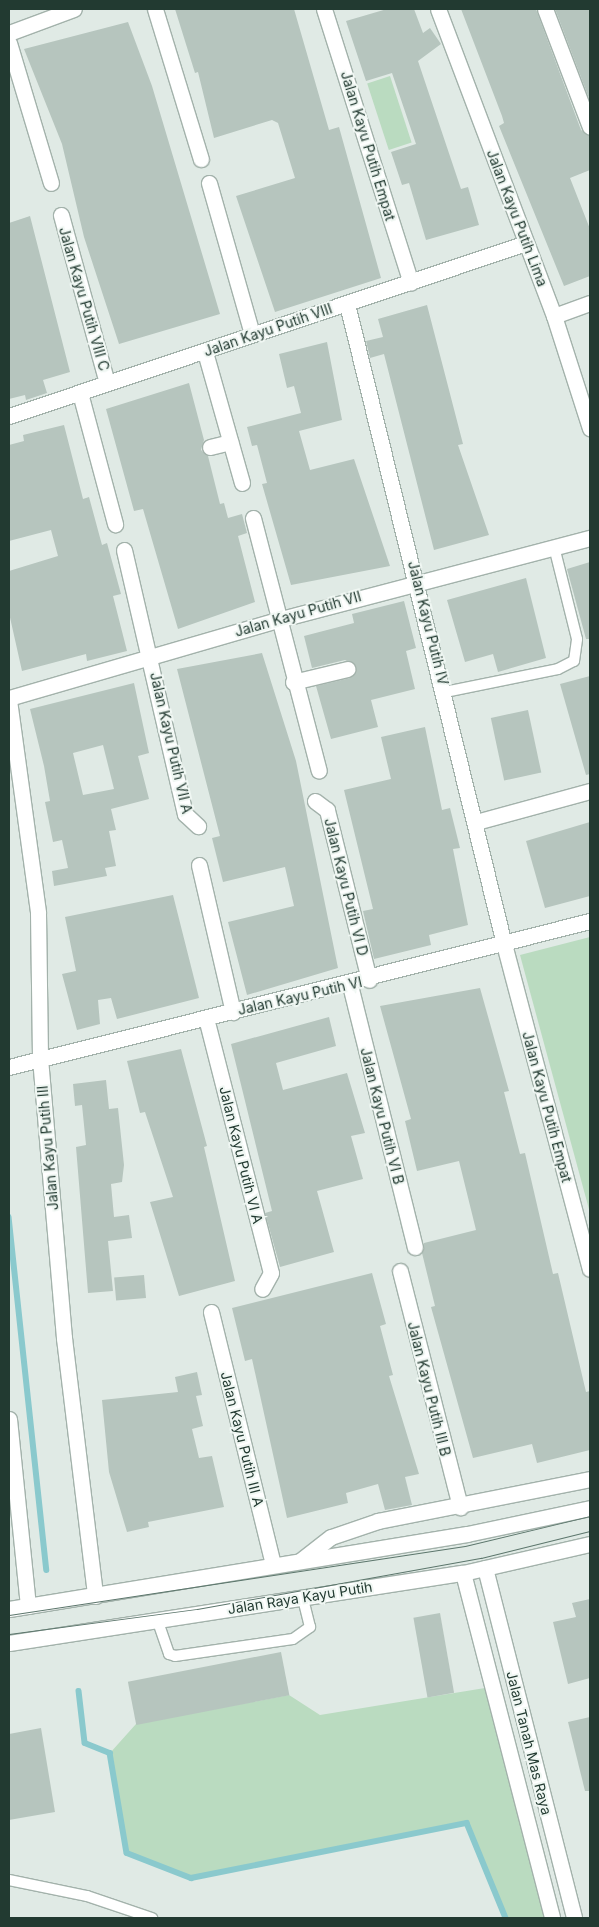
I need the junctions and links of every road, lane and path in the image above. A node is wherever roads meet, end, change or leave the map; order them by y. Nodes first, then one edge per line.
1 (74, 9) edge
2 (155, 9) edge
3 (324, 9) edge
4 (438, 9) edge
5 (545, 9) edge
6 (36, 15) edge
7 (9, 33) edge
8 (9, 42) edge
9 (590, 127) edge
10 (200, 159) dead end
11 (51, 183) dead end
12 (209, 183) dead end
13 (61, 216) dead end
14 (526, 243) junction
15 (411, 284) junction
16 (590, 303) edge
17 (347, 304) junction
18 (554, 316) junction
19 (252, 334) junction
20 (204, 352) junction
21 (107, 383) junction
22 (80, 393) junction
23 (9, 416) edge
24 (590, 428) edge
25 (230, 442) junction
26 (210, 447) dead end
27 (242, 483) dead end
28 (253, 518) dead end
29 (116, 524) dead end
30 (590, 538) edge
31 (554, 547) junction
32 (124, 550) dead end
33 (418, 581) junction
34 (277, 620) junction
35 (150, 656) junction
36 (347, 669) dead end
37 (294, 682) junction
38 (445, 692) junction
39 (9, 699) edge
40 (319, 771) dead end
41 (590, 791) edge
42 (315, 801) dead end
43 (476, 822) junction
44 (198, 826) dead end
45 (199, 865) dead end
46 (590, 921) edge
47 (504, 944) junction
48 (369, 980) junction
49 (350, 985) junction
50 (234, 1012) junction
51 (206, 1018) junction
52 (35, 1060) junction
53 (9, 1067) edge
54 (415, 1247) dead end
55 (590, 1269) edge
56 (400, 1271) dead end
57 (262, 1289) dead end
58 (211, 1312) dead end
59 (9, 1419) edge
60 (590, 1480) edge
61 (460, 1507) junction
62 (590, 1508) edge
63 (590, 1544) edge
64 (300, 1561) junction
65 (273, 1565) junction
66 (485, 1568) junction
67 (463, 1573) junction
68 (95, 1596) junction
69 (303, 1598) junction
70 (31, 1606) junction
71 (9, 1609) edge
72 (157, 1619) junction
73 (9, 1643) edge
74 (9, 1880) edge
75 (152, 1918) edge
76 (552, 1918) edge
77 (574, 1918) edge

1 - 6 street
2 - 10 street
3 - 15 street, Jalan Kayu Putih Empat
4 - 14 street, Jalan Kayu Putih Lima
5 - 9 street
6 - 7 street
8 - 11 street
12 - 19 street
13 - 21 street, Jalan Kayu Putih VIII C
14 - 15 street, Jalan Kayu Putih VIII
14 - 18 street, Jalan Kayu Putih Lima
15 - 17 street, Jalan Kayu Putih VIII
16 - 18 street
17 - 19 street, Jalan Kayu Putih VIII
17 - 33 street, Jalan Kayu Putih IV
18 - 24 street, Jalan Kayu Putih Lima
19 - 20 street, Jalan Kayu Putih VIII
20 - 21 street, Jalan Kayu Putih VIII
20 - 25 street
21 - 22 street, Jalan Kayu Putih VIII
22 - 23 street, Jalan Kayu Putih VIII
22 - 29 street
25 - 26 street
25 - 27 street
28 - 34 street
30 - 31 street, Jalan Kayu Putih VII
31 - 33 street, Jalan Kayu Putih VII
31 - 38 lane
32 - 35 street, Jalan Kayu Putih VII A
33 - 34 street, Jalan Kayu Putih VII
33 - 38 street, Jalan Kayu Putih IV
34 - 35 street, Jalan Kayu Putih VII
34 - 37 street
35 - 39 street, Jalan Kayu Putih VII
35 - 44 street, Jalan Kayu Putih VII A
36 - 37 street
37 - 40 street
38 - 43 street, Jalan Kayu Putih IV
39 - 52 street, Jalan Kayu Putih III
41 - 43 street
42 - 48 street, Jalan Kayu Putih VI D
43 - 47 street, Jalan Kayu Putih IV
45 - 50 street
46 - 47 street, Jalan Kayu Putih VI
47 - 48 street, Jalan Kayu Putih VI
47 - 55 street, Jalan Kayu Putih Empat
48 - 49 street, Jalan Kayu Putih VI
49 - 50 street, Jalan Kayu Putih VI
49 - 54 street, Jalan Kayu Putih VI B
50 - 51 street, Jalan Kayu Putih VI
51 - 52 street, Jalan Kayu Putih VI
51 - 57 street, Jalan Kayu Putih VI A
52 - 53 street, Jalan Kayu Putih VI
52 - 68 street, Jalan Kayu Putih III
56 - 61 street, Jalan Kayu Putih III B
58 - 65 street, Jalan Kayu Putih III A
59 - 70 street
60 - 61 street
61 - 64 street
62 - 64 street
63 - 66 street, Jalan Raya Kayu Putih
64 - 65 street
65 - 68 street
66 - 67 street, Jalan Raya Kayu Putih
66 - 77 street, Jalan Tanah Mas Raya
67 - 69 street, Jalan Raya Kayu Putih
67 - 76 street, Jalan Tanah Mas Raya
68 - 70 street
69 - 72 street, Jalan Raya Kayu Putih
69 - 72 lane
70 - 71 street
72 - 73 street, Jalan Raya Kayu Putih
74 - 75 lane

